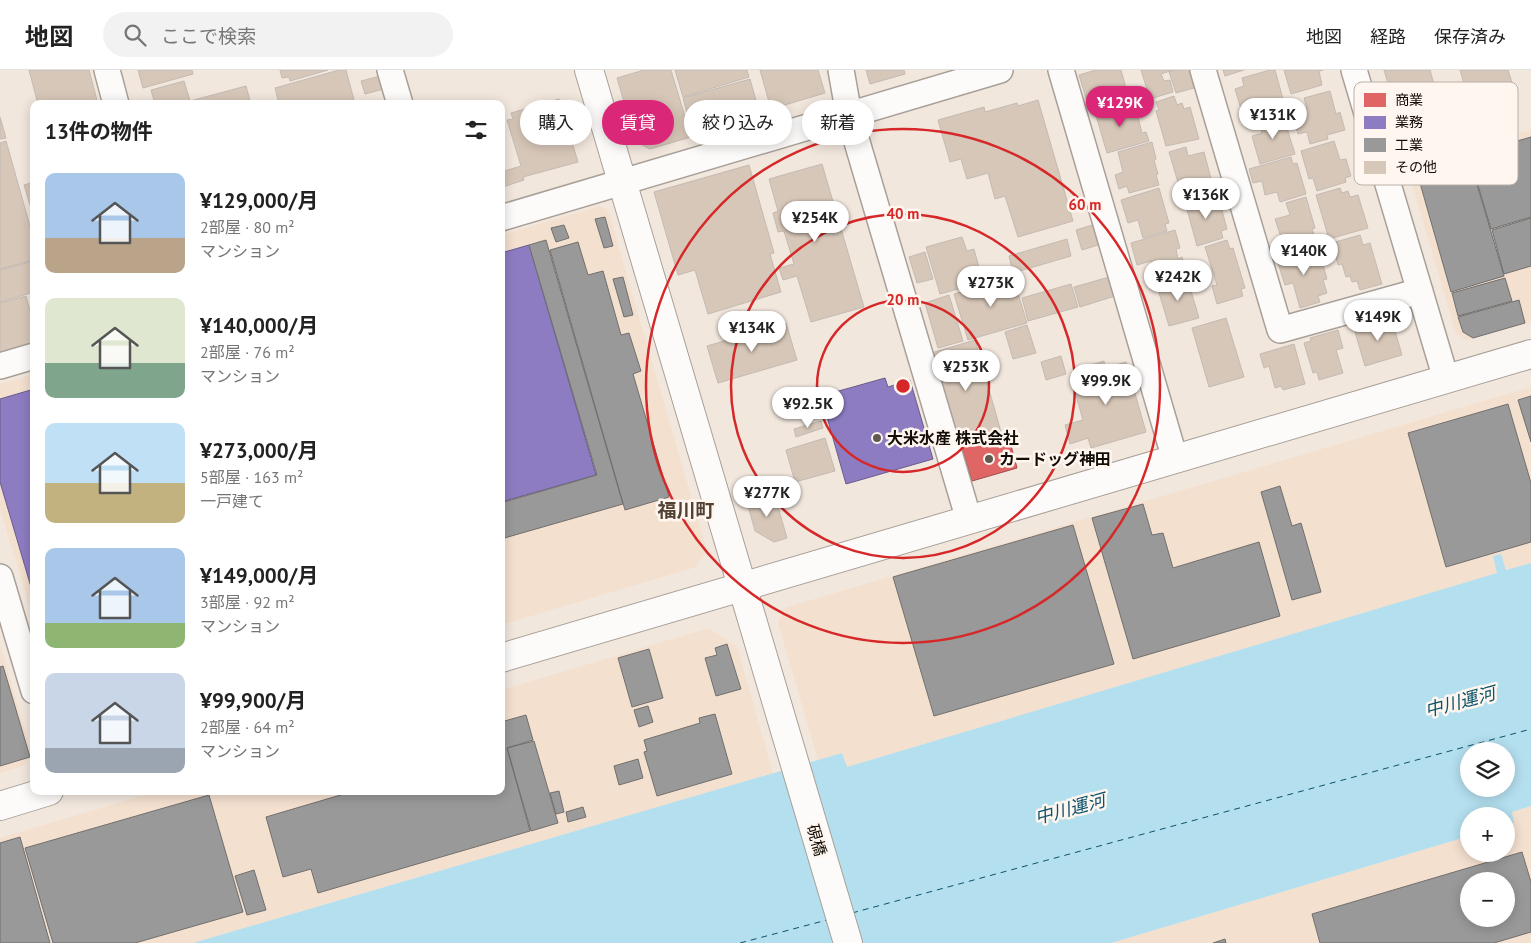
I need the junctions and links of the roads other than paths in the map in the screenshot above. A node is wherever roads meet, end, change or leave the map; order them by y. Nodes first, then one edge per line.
1 (107, 70) edge
2 (390, 70) edge
3 (589, 70) edge
4 (841, 70) edge
5 (1000, 70) edge
6 (1061, 70) edge
7 (1203, 70) edge
8 (1354, 70) edge
9 (1358, 82) edge
10 (115, 100) edge
11 (399, 100) edge
12 (846, 100) edge
13 (874, 108) edge
14 (802, 129) edge
15 (858, 145) edge
16 (622, 182) junction
17 (1388, 185) edge
18 (505, 217) edge
19 (1420, 291) junction
20 (1531, 354) edge
21 (30, 357) edge
22 (0, 366) edge
23 (1446, 379) junction
24 (1175, 459) junction
25 (969, 520) junction
26 (0, 577) edge
27 (743, 587) junction
28 (505, 657) edge
29 (30, 678) edge
30 (36, 795) edge
31 (0, 806) edge
32 (848, 943) edge

1 - 10 street
2 - 11 street
3 - 16 street, 硯橋
4 - 12 street
5 - 13 street
6 - 24 street
7 - 19 street
8 - 9 street
14 - 16 street
15 - 25 street
16 - 18 street
16 - 27 street, 硯橋
17 - 19 street
19 - 23 street
20 - 23 street
21 - 22 street
23 - 24 street
24 - 25 street
25 - 27 street
26 - 29 street
27 - 28 street
27 - 32 street, 硯橋
30 - 31 street

